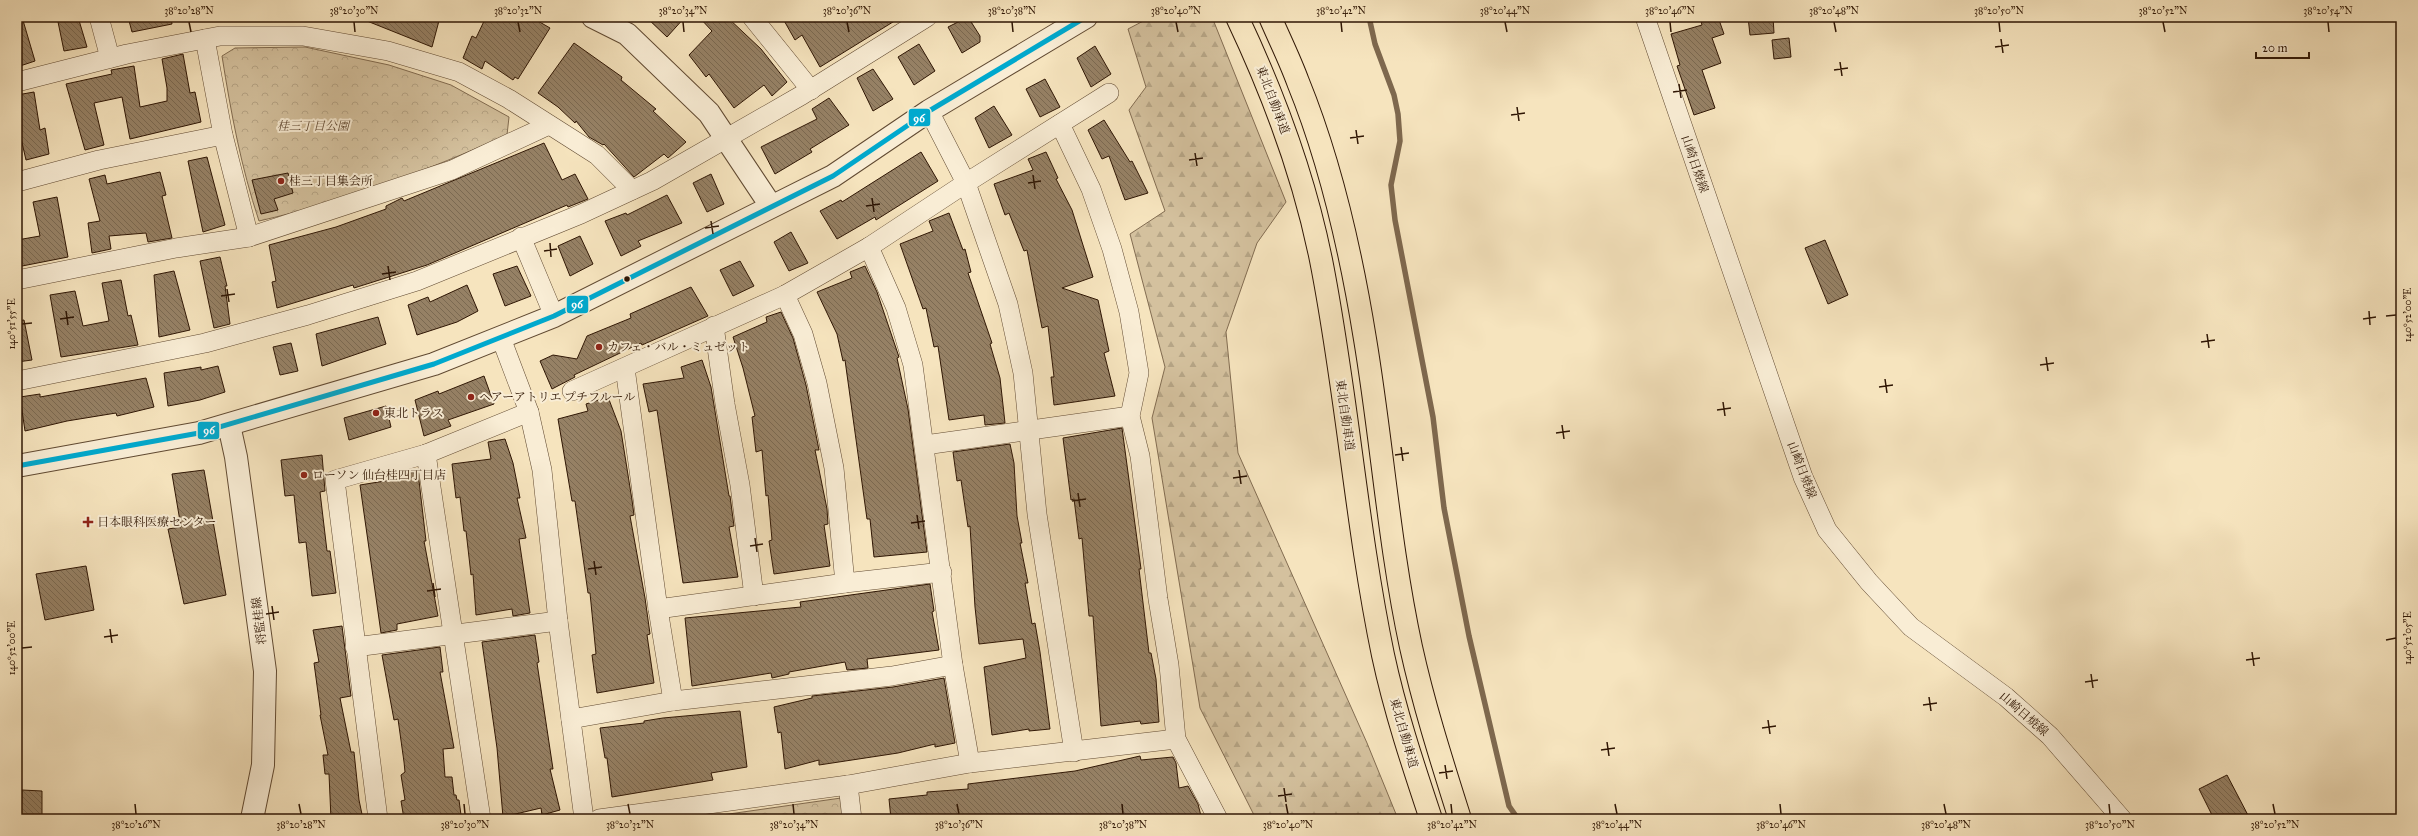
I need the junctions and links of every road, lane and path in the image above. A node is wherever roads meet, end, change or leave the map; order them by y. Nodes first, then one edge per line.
1 (99, 17) edge
2 (593, 17) edge
3 (927, 17) edge
4 (1086, 17) edge
5 (1237, 17) edge
6 (1270, 17) edge
7 (1645, 17) edge
8 (757, 18) edge
9 (205, 39) junction
10 (110, 58) junction
11 (17, 82) edge
12 (811, 90) junction
13 (1109, 93) dead end
14 (928, 111) junction
15 (1060, 124) junction
16 (550, 125) junction
17 (223, 135) junction
18 (726, 140) junction
19 (17, 182) edge
20 (966, 183) junction
21 (632, 190) junction
22 (771, 206) junction
23 (249, 237) junction
24 (521, 237) junction
25 (869, 247) junction
26 (17, 280) edge
27 (785, 295) junction
28 (554, 316) junction
29 (714, 326) junction
30 (501, 338) junction
31 (625, 368) junction
32 (17, 381) edge
33 (572, 391) dead end
34 (529, 412) junction
35 (1130, 416) junction
36 (229, 424) junction
37 (1030, 430) junction
38 (925, 445) junction
39 (426, 454) junction
40 (17, 465) edge
41 (942, 572) junction
42 (845, 583) junction
43 (754, 596) junction
44 (658, 609) junction
45 (558, 621) junction
46 (452, 634) junction
47 (355, 647) junction
48 (954, 666) junction
49 (673, 701) junction
50 (571, 718) junction
51 (1176, 739) junction
52 (1074, 752) junction
53 (970, 763) junction
54 (848, 784) junction
55 (682, 814) edge
56 (252, 819) edge
57 (378, 819) edge
58 (481, 819) edge
59 (584, 819) edge
60 (599, 819) edge
61 (852, 819) edge
62 (1218, 819) edge
63 (1431, 819) edge
64 (1460, 819) edge
65 (2122, 819) edge

1 - 10 street
2 - 18 street
3 - 12 street
4 - 14 street
5 - 63 highway, 東北自動車道
6 - 64 highway
7 - 65 street, 山崎日焼線
8 - 12 street
9 - 10 street
9 - 16 street
9 - 17 street
10 - 11 street
12 - 18 street
13 - 15 street
14 - 20 street
14 - 22 street
15 - 20 street
15 - 35 street
16 - 21 street
16 - 23 street
17 - 19 street
17 - 23 street
18 - 21 street
18 - 22 street
20 - 25 street
20 - 37 street
21 - 24 street
22 - 28 street
23 - 26 street
24 - 28 street
24 - 32 street
25 - 27 street
25 - 38 street
27 - 29 street
27 - 42 street
28 - 30 street
29 - 31 street
29 - 43 street
30 - 34 street
30 - 36 street
31 - 33 street
31 - 44 street
34 - 39 street
34 - 45 street
35 - 37 street
35 - 51 street
36 - 40 street
36 - 56 street, 将監桂線
37 - 38 street
37 - 52 street
38 - 41 street
39 - 46 street
39 - 47 street
41 - 42 street
41 - 48 street
42 - 43 street
43 - 44 street
44 - 49 street
45 - 46 street
45 - 50 street
46 - 47 street
46 - 58 street
47 - 57 street
48 - 49 street
48 - 53 street
49 - 50 street
50 - 59 street
51 - 52 street
51 - 62 street
52 - 53 street
53 - 54 street
54 - 55 street
54 - 61 street
55 - 60 street

